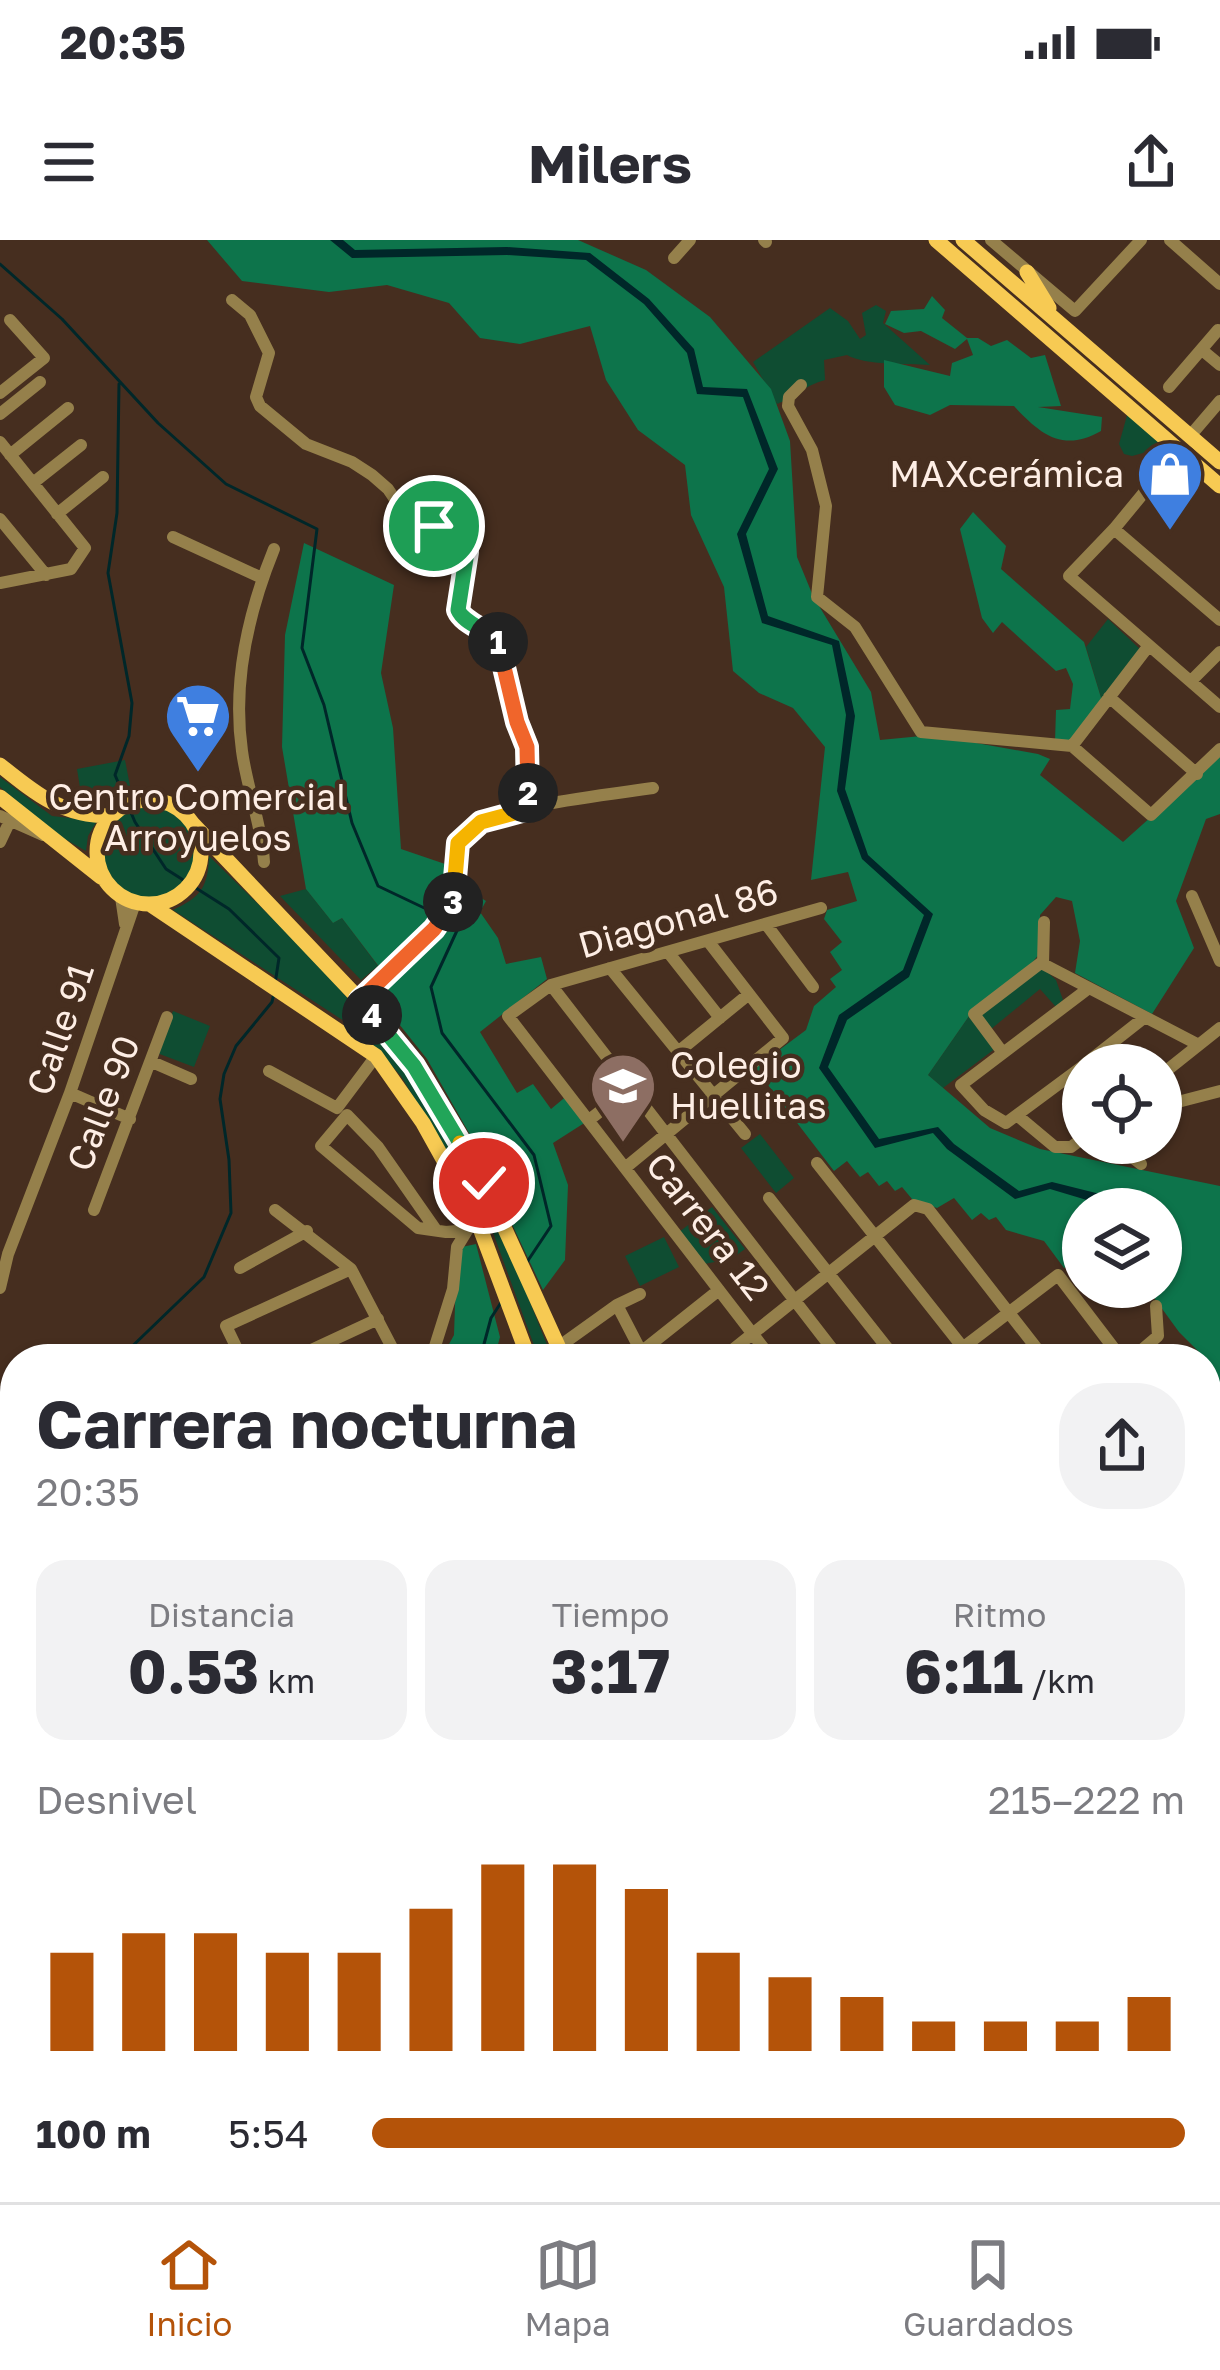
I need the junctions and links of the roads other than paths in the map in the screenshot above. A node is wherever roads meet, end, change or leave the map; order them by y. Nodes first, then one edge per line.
1 (690, 240) edge
2 (936, 240) edge
3 (963, 240) edge
4 (991, 240) edge
5 (1141, 240) edge
6 (1170, 240) edge
7 (674, 258) dead end
8 (1028, 272) junction
9 (1220, 284) edge
10 (232, 300) dead end
11 (10, 320) dead end
12 (1057, 321) junction
13 (1218, 331) edge
14 (1202, 350) junction
15 (1220, 365) edge
16 (40, 382) dead end
17 (3, 385) edge
18 (801, 386) dead end
19 (1168, 387) dead end
20 (1220, 401) edge
21 (68, 409) dead end
22 (0, 414) edge
23 (1190, 436) junction
24 (0, 442) edge
25 (81, 445) dead end
26 (1179, 450) junction
27 (10, 455) junction
28 (1220, 462) edge
29 (104, 477) dead end
30 (33, 483) junction
31 (1220, 486) edge
32 (57, 514) junction
33 (0, 519) edge
34 (1114, 530) junction
35 (173, 537) dead end
36 (274, 549) dead end
37 (46, 575) junction
38 (262, 578) junction
39 (0, 583) edge
40 (1220, 620) edge
41 (1147, 648) junction
42 (1220, 652) edge
43 (1191, 682) junction
44 (1108, 697) junction
45 (1220, 706) edge
46 (1072, 746) junction
47 (1220, 748) edge
48 (0, 765) edge
49 (1197, 774) junction
50 (653, 788) dead end
51 (0, 797) edge
52 (526, 810) junction
53 (114, 813) junction
54 (4, 820) edge
55 (193, 824) junction
56 (48, 837) junction
57 (0, 842) edge
58 (258, 868) junction
59 (103, 878) junction
60 (1192, 896) dead end
61 (136, 902) junction
62 (821, 908) dead end
63 (1044, 922) dead end
64 (766, 924) junction
65 (708, 940) junction
66 (668, 952) junction
67 (1042, 962) junction
68 (1220, 962) edge
69 (610, 968) junction
70 (550, 985) junction
71 (813, 987) dead end
72 (1089, 988) junction
73 (749, 994) junction
74 (360, 1000) junction
75 (167, 1017) dead end
76 (1145, 1017) junction
77 (720, 1018) junction
78 (1220, 1028) edge
79 (1110, 1044) edge
80 (1199, 1045) junction
81 (677, 1052) junction
82 (1004, 1053) junction
83 (376, 1056) junction
84 (1182, 1058) edge
85 (152, 1062) junction
86 (269, 1071) dead end
87 (190, 1078) dead end
88 (1062, 1081) edge
89 (630, 1088) junction
90 (1220, 1091) edge
91 (70, 1093) junction
92 (712, 1095) junction
93 (1182, 1103) edge
94 (130, 1118) junction
95 (1012, 1119) junction
96 (589, 1120) junction
97 (666, 1134) junction
98 (745, 1135) dead end
99 (1062, 1149) edge
100 (817, 1163) dead end
101 (625, 1168) junction
102 (769, 1198) dead end
103 (94, 1210) dead end
104 (275, 1210) dead end
105 (472, 1225) junction
106 (307, 1231) junction
107 (441, 1231) junction
108 (874, 1235) junction
109 (2, 1264) edge
110 (240, 1268) dead end
111 (351, 1269) junction
112 (829, 1272) junction
113 (0, 1288) edge
114 (719, 1290) junction
115 (640, 1294) dead end
116 (795, 1301) junction
117 (617, 1305) junction
118 (1156, 1308) edge
119 (1010, 1312) junction
120 (378, 1319) junction
121 (754, 1334) junction
122 (235, 1344) edge
123 (324, 1344) edge
124 (390, 1344) edge
125 (436, 1344) edge
126 (523, 1344) edge
127 (556, 1344) edge
128 (571, 1344) edge
129 (637, 1344) edge
130 (656, 1344) edge
131 (741, 1344) edge
132 (761, 1344) edge
133 (829, 1344) edge
134 (884, 1344) edge
135 (961, 1344) edge
136 (977, 1344) edge
137 (1034, 1344) edge
138 (1114, 1344) edge
139 (1147, 1344) edge

1 - 7 street
2 - 26 main road
3 - 12 main road
4 - 8 street
5 - 8 street
6 - 9 street
8 - 12 main road
10 - 52 street
11 - 17 street
12 - 23 main road
13 - 14 street
14 - 15 street
14 - 19 street
16 - 22 street
18 - 46 street
20 - 23 street
21 - 27 street
23 - 28 main road
24 - 27 street
25 - 30 street
26 - 31 main road
26 - 34 street
27 - 30 street
29 - 32 street
30 - 32 street
32 - 37 street
33 - 37 street
34 - 40 street
34 - 41 street
35 - 38 street
36 - 38 street
37 - 39 street
38 - 58 street
41 - 43 street
41 - 44 street
42 - 43 street
43 - 45 street
44 - 46 street
44 - 49 street
46 - 49 street
47 - 49 street
48 - 53 main road
50 - 52 street
51 - 56 main road
52 - 74 street
53 - 55 main road
53 - 59 main road
54 - 56 street
54 - 57 street
55 - 58 main road
55 - 61 main road
56 - 59 main road
58 - 74 main road
59 - 61 main road
60 - 68 street
61 - 83 main road
61 - 91 street, Calle 91
62 - 64 street, Diagonal 86
63 - 67 street
64 - 65 street, Diagonal 86
64 - 71 street
65 - 66 street, Diagonal 86
65 - 73 street
66 - 69 street, Diagonal 86
66 - 77 street
67 - 72 street
67 - 82 street
69 - 70 street, Diagonal 86
69 - 81 street
70 - 89 street
70 - 96 street, Carrera 12
72 - 76 street
72 - 82 street
73 - 77 street
73 - 92 street
74 - 127 main road
75 - 85 street, Calle 90
76 - 79 street
76 - 80 street
77 - 81 street
78 - 80 street
80 - 84 street
81 - 92 street
82 - 95 street
83 - 86 street
83 - 105 main road
85 - 87 street
85 - 94 street, Calle 90
88 - 95 street
89 - 96 street
89 - 97 street
90 - 93 street
91 - 94 street
91 - 109 street, Calle 91
92 - 97 street
92 - 98 street
94 - 103 street, Calle 90
95 - 99 street
96 - 101 street, Carrera 12
97 - 101 street
97 - 116 street
100 - 108 street
101 - 114 street, Carrera 12
102 - 112 street
104 - 106 street
105 - 107 street
105 - 125 street
105 - 126 main road
106 - 110 street
106 - 111 street
107 - 107 street
108 - 112 street
108 - 119 street
108 - 135 street
109 - 113 street, Calle 91
111 - 120 street
111 - 122 street
112 - 116 street
112 - 134 street
114 - 121 street, Carrera 12
114 - 130 street
115 - 117 street
116 - 121 street
116 - 133 street
117 - 128 street
117 - 129 street
118 - 139 street
119 - 136 street
119 - 137 street
119 - 138 street
120 - 123 street
120 - 124 street
121 - 131 street
121 - 132 street, Carrera 12

